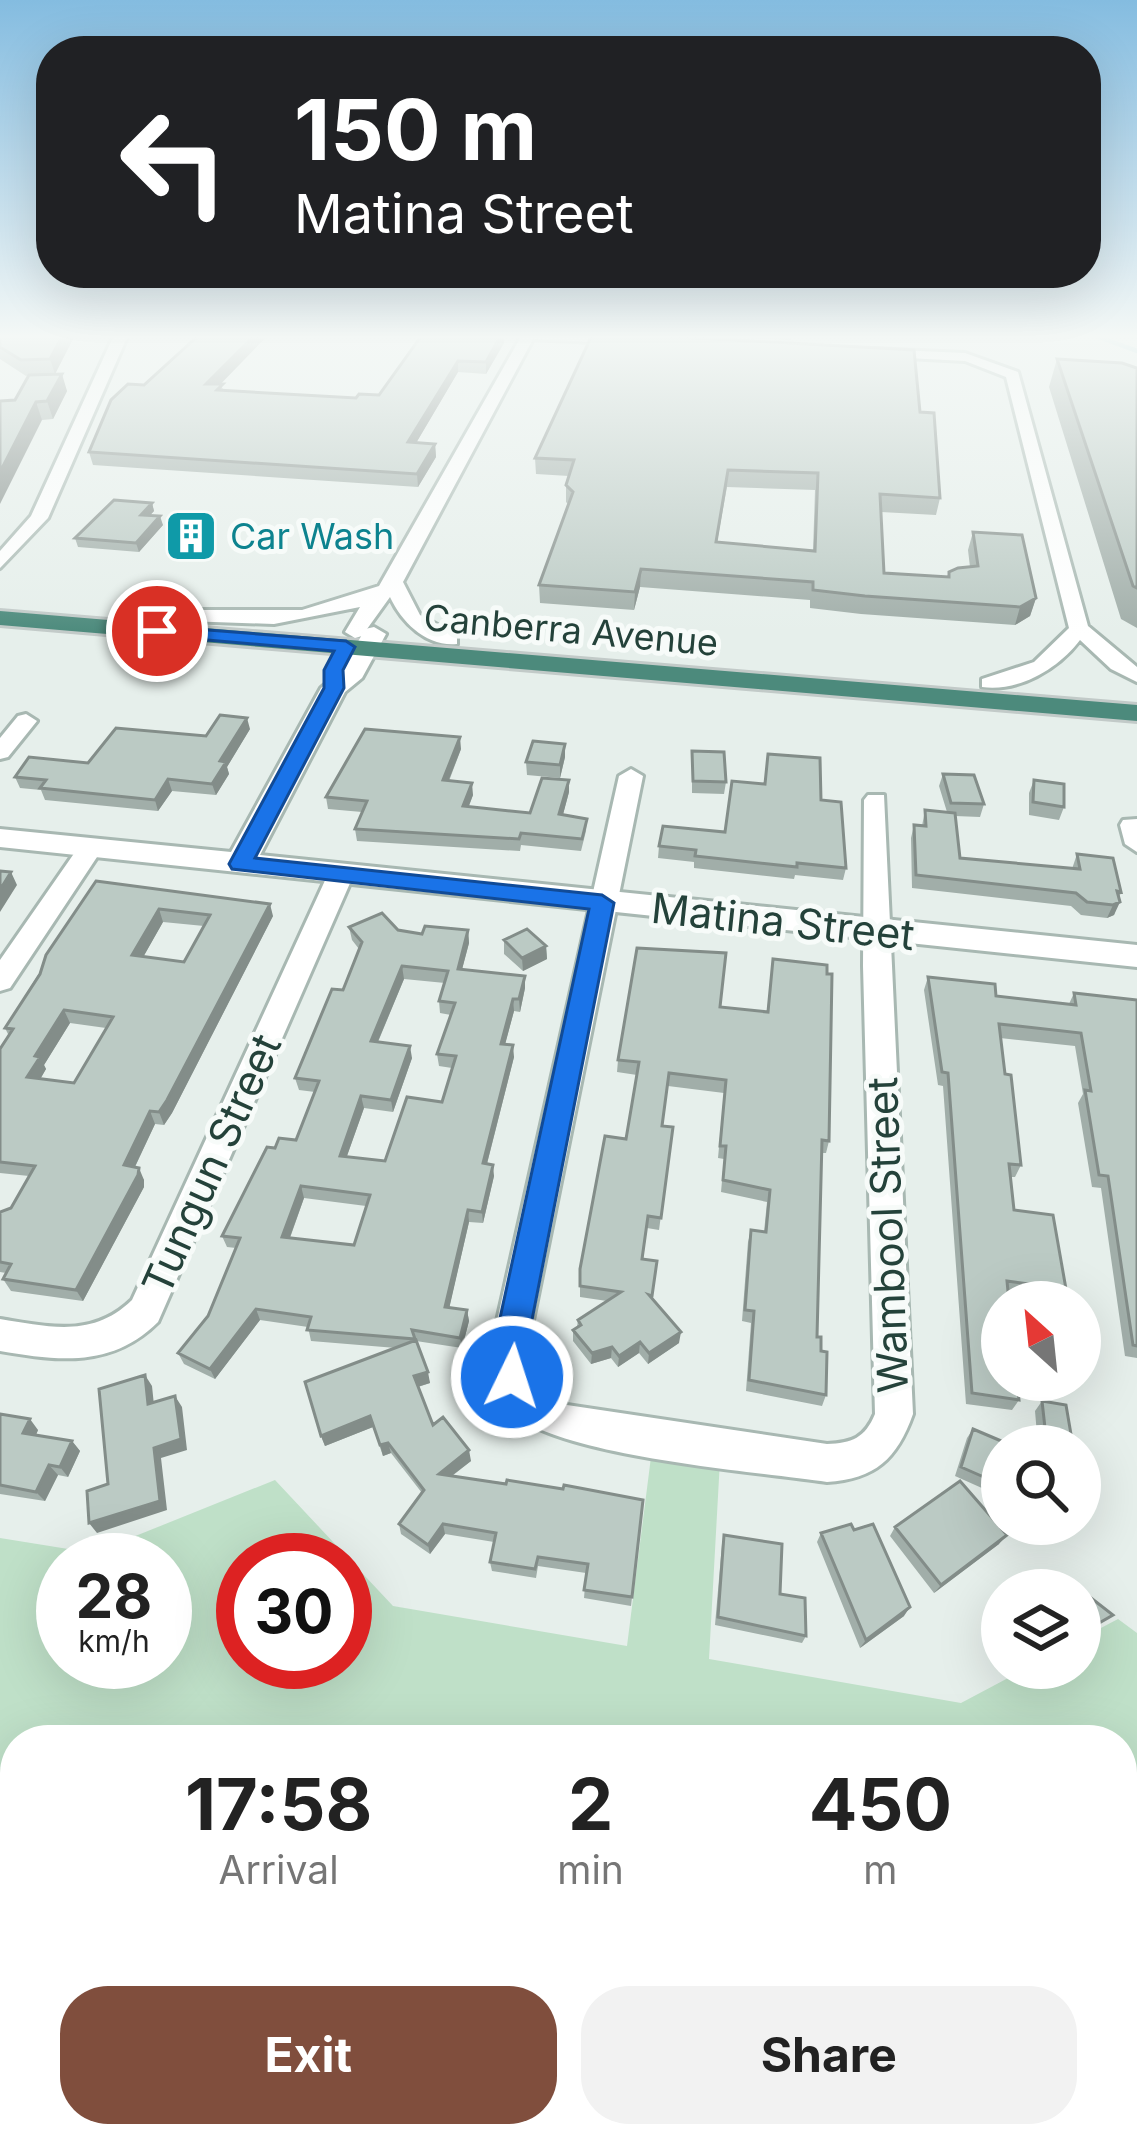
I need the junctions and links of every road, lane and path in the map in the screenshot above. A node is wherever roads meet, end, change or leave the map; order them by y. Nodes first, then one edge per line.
1 (76, 435) edge
2 (475, 435) edge
3 (1029, 435) edge
4 (0, 562) edge
5 (394, 582) junction
6 (0, 602) edge
7 (164, 616) junction
8 (0, 618) edge
9 (1079, 628) junction
10 (360, 640) junction
11 (450, 640) junction
12 (1137, 676) edge
13 (989, 683) junction
14 (1137, 695) edge
15 (1137, 713) edge
16 (26, 721) dead end
17 (0, 752) edge
18 (631, 776) dead end
19 (876, 800) dead end
20 (0, 838) edge
21 (91, 848) junction
22 (240, 864) junction
23 (341, 874) junction
24 (602, 903) junction
25 (878, 932) junction
26 (1137, 956) edge
27 (0, 981) edge
28 (0, 1335) edge

1 - 4 street
2 - 5 street
3 - 9 street
5 - 7 street
5 - 10 street
5 - 11 street
6 - 7 highway, Canberra Avenue
7 - 10 highway, Canberra Avenue
8 - 10 highway, Canberra Avenue
9 - 12 street
9 - 13 street
10 - 11 highway, Canberra Avenue
10 - 15 highway, Canberra Avenue
10 - 22 street
11 - 13 highway, Canberra Avenue
13 - 14 highway, Canberra Avenue
16 - 17 street
18 - 24 street
19 - 25 street
20 - 21 street, Matina Street
21 - 22 street, Matina Street
21 - 27 street
22 - 23 street, Matina Street
23 - 24 street, Matina Street
23 - 28 street, Tungun Street
24 - 25 street, Matina Street
24 - 25 street, Wambool Street
25 - 26 street, Matina Street

